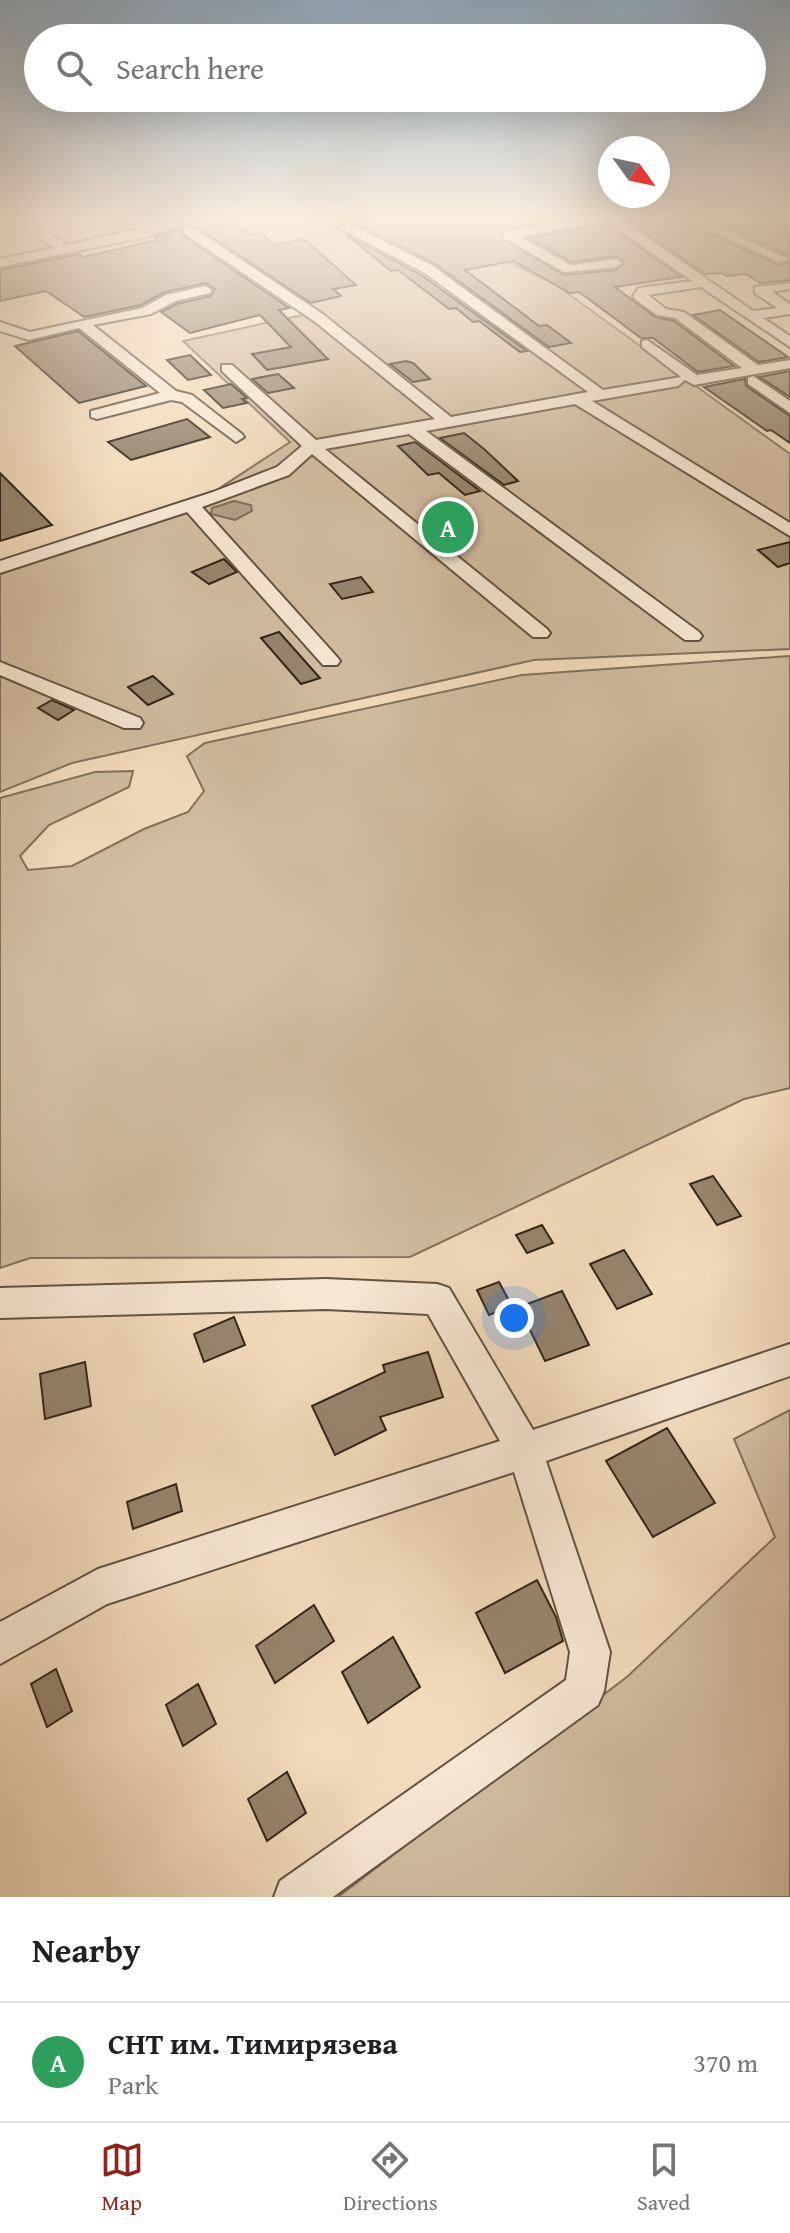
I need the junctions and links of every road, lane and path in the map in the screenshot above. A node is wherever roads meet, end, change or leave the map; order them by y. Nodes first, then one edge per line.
1 (155, 307) edge
2 (304, 307) edge
3 (480, 307) edge
4 (654, 307) edge
5 (738, 307) edge
6 (785, 307) edge
7 (750, 315) junction
8 (82, 323) junction
9 (0, 326) edge
10 (787, 339) edge
11 (647, 344) dead end
12 (790, 364) edge
13 (227, 368) dead end
14 (754, 375) junction
15 (678, 381) dead end
16 (171, 395) junction
17 (601, 395) junction
18 (578, 399) junction
19 (790, 408) edge
20 (97, 414) dead end
21 (448, 422) junction
22 (412, 428) junction
23 (236, 437) dead end
24 (312, 446) junction
25 (190, 505) junction
26 (790, 531) edge
27 (0, 567) edge
28 (540, 633) dead end
29 (692, 636) dead end
30 (330, 661) dead end
31 (0, 668) edge
32 (132, 723) dead end
33 (0, 1303) edge
34 (790, 1360) edge
35 (525, 1451) junction
36 (0, 1644) edge
37 (296, 1897) edge

1 - 8 street
2 - 21 street
3 - 17 street
4 - 14 street
5 - 7 street
6 - 7 street
7 - 10 street
8 - 9 street
8 - 16 street
11 - 14 street
12 - 14 street
13 - 24 street
14 - 19 street
15 - 17 street
16 - 20 street
16 - 23 street
17 - 18 street
18 - 21 street
18 - 26 street
21 - 22 street
22 - 24 street
22 - 29 street
24 - 25 street
24 - 28 street
25 - 27 street
25 - 30 street
31 - 32 street
33 - 35 street
34 - 35 street
35 - 36 street
35 - 37 street

